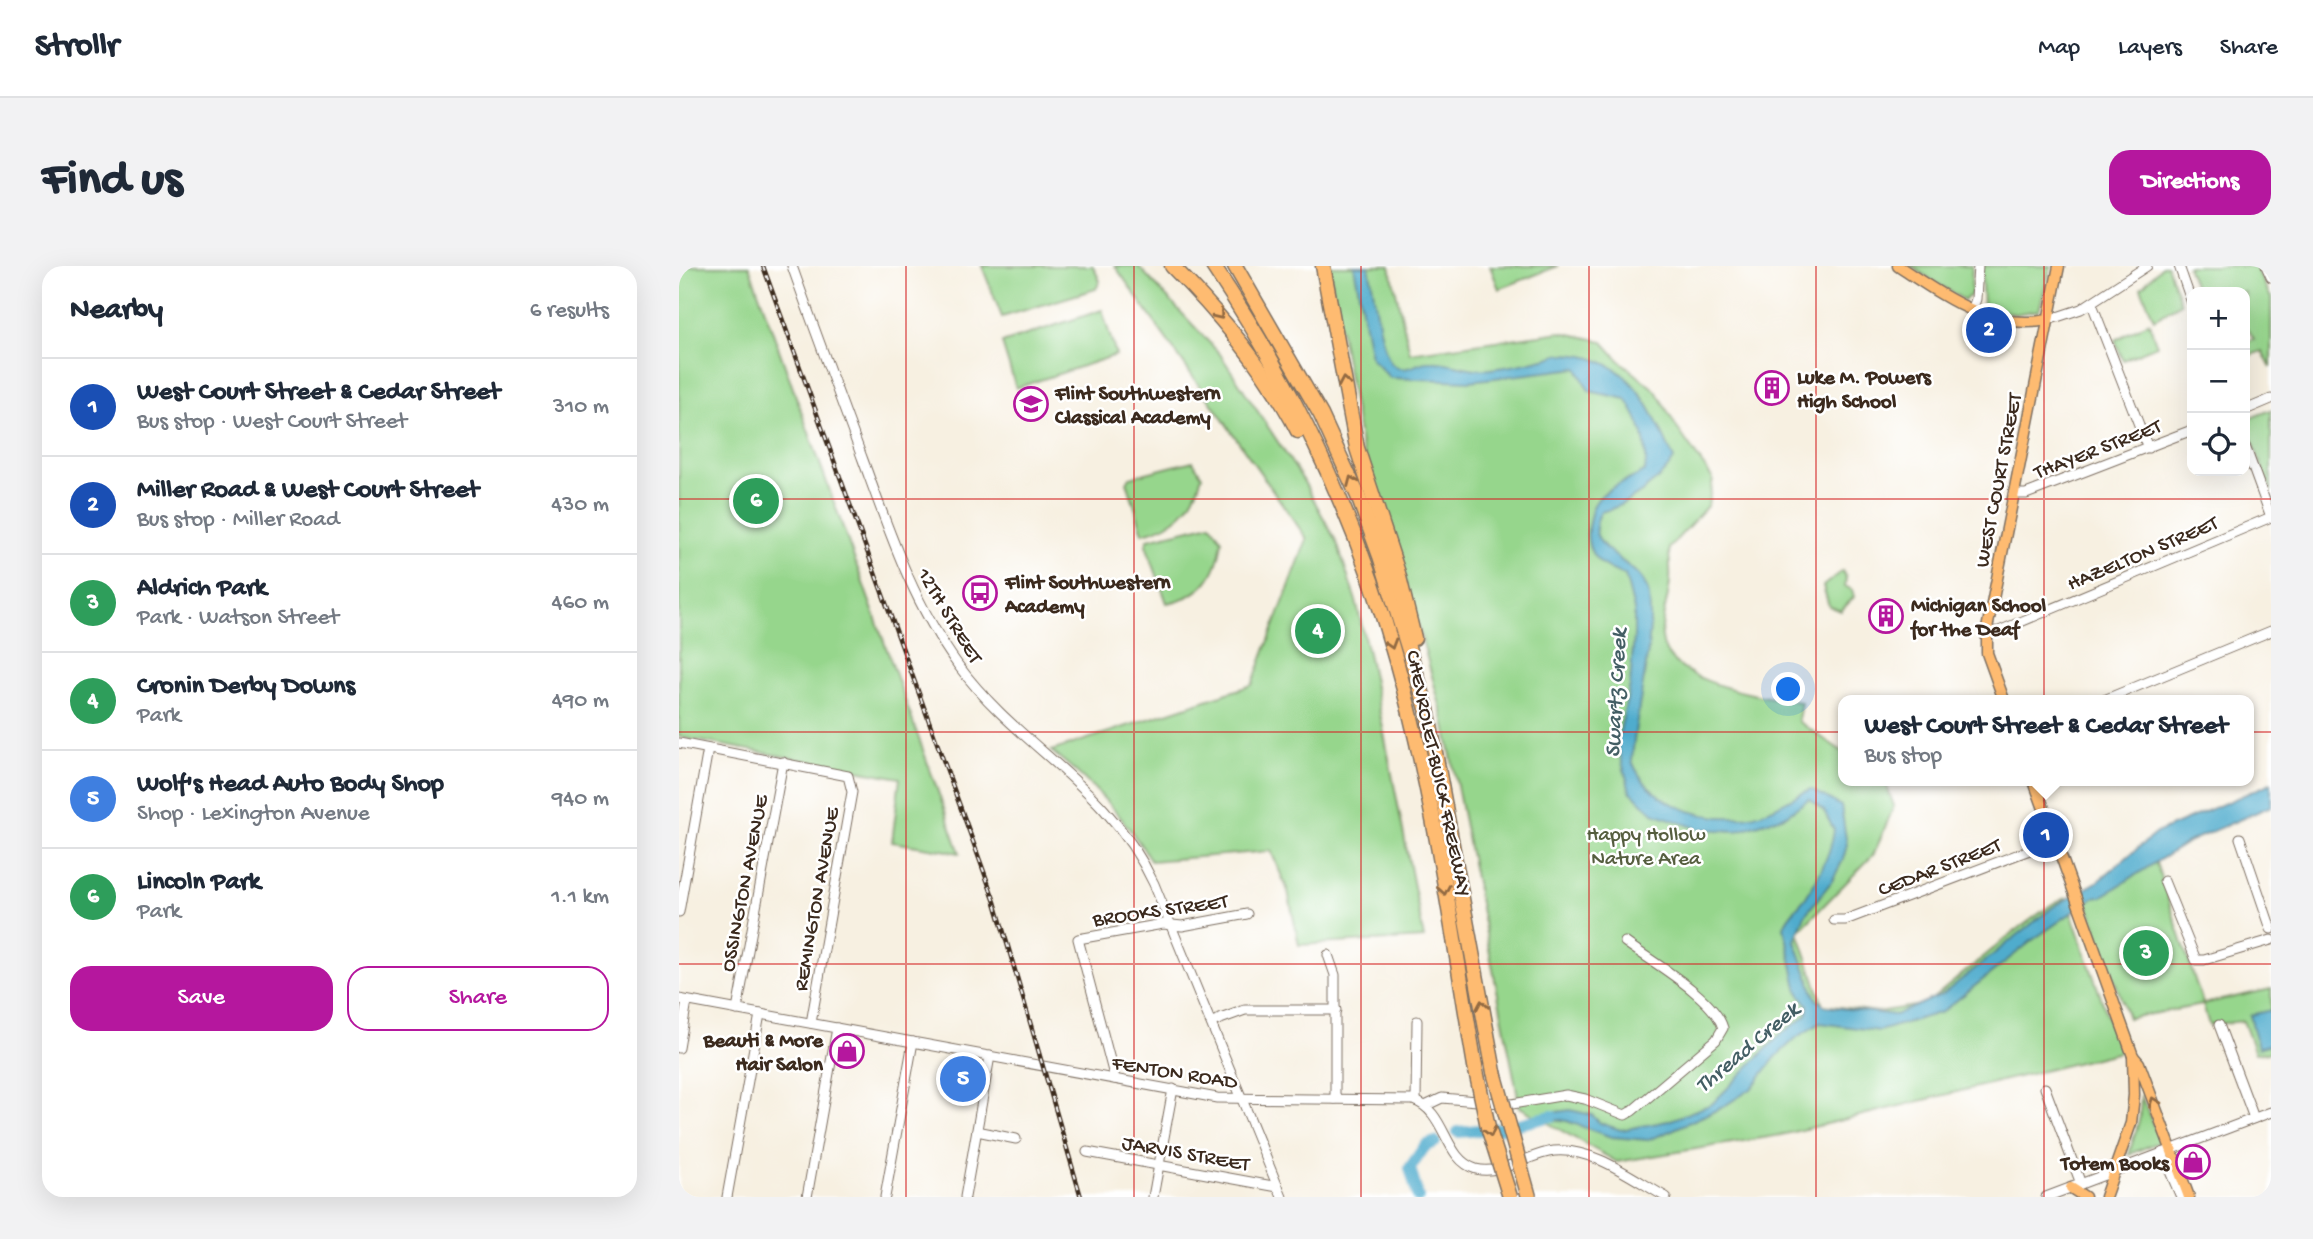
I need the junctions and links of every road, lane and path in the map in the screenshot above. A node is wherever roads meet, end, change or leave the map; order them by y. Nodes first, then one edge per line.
1 (792, 266) edge
2 (1172, 266) edge
3 (1213, 266) edge
4 (1235, 266) edge
5 (1323, 266) edge
6 (1898, 266) edge
7 (1977, 266) edge
8 (2059, 266) edge
9 (2147, 266) edge
10 (2179, 266) edge
11 (2266, 266) edge
12 (2271, 277) edge
13 (2187, 289) edge
14 (2092, 304) junction
15 (1972, 311) junction
16 (2048, 320) junction
17 (2271, 399) edge
18 (2250, 408) edge
19 (2187, 432) edge
20 (2148, 447) junction
21 (2250, 460) edge
22 (2013, 494) junction
23 (2271, 517) edge
24 (1371, 579) junction
25 (2271, 631) edge
26 (1987, 632) junction
27 (2002, 695) edge
28 (2116, 695) edge
29 (1427, 709) junction
30 (679, 743) edge
31 (708, 749) junction
32 (783, 762) junction
33 (2036, 786) edge
34 (2240, 838) dead end
35 (2056, 841) junction
36 (2164, 881) dead end
37 (679, 912) edge
38 (1247, 914) dead end
39 (1834, 920) dead end
40 (1171, 925) junction
41 (2271, 929) edge
42 (2271, 940) edge
43 (1625, 942) dead end
44 (1328, 955) dead end
45 (683, 1000) edge
46 (737, 1010) junction
47 (1336, 1010) junction
48 (760, 1014) junction
49 (1417, 1021) dead end
50 (1212, 1022) junction
51 (811, 1023) junction
52 (2219, 1025) dead end
53 (837, 1028) junction
54 (913, 1042) junction
55 (679, 1048) edge
56 (990, 1056) junction
57 (2133, 1056) junction
58 (1115, 1079) junction
59 (2045, 1088) dead end
60 (1173, 1089) junction
61 (1335, 1099) junction
62 (1244, 1100) junction
63 (1416, 1101) junction
64 (1425, 1106) junction
65 (2271, 1112) edge
66 (2254, 1118) junction
67 (977, 1131) junction
68 (1016, 1139) dead end
69 (2167, 1151) junction
70 (1087, 1152) dead end
71 (1158, 1166) junction
72 (2113, 1172) junction
73 (2076, 1186) junction
74 (1278, 1187) junction
75 (1659, 1196) edge
76 (727, 1197) edge
77 (807, 1197) edge
78 (885, 1197) edge
79 (965, 1197) edge
80 (1153, 1197) edge
81 (1282, 1197) edge
82 (1510, 1197) edge
83 (1529, 1197) edge
84 (2046, 1197) edge
85 (2085, 1197) edge
86 (2105, 1197) edge
87 (2181, 1197) edge
88 (2189, 1197) edge

1 - 40 street, 12TH STREET
2 -> 24 highway
3 - 24 highway, CHEVROLET-BUICK FREEWAY
29 -> 4 highway, CHEVROLET-BUICK FREEWAY
29 -> 5 highway
6 - 15 main road
7 - 15 street
8 - 16 main road, WEST COURT STREET
9 - 14 street
10 - 13 street
11 - 12 street
14 - 16 street
14 - 20 street
15 - 16 main road
16 - 22 main road, WEST COURT STREET
17 - 18 street
19 - 20 street, THAYER STREET
20 - 22 street, THAYER STREET
21 - 23 street
22 - 26 main road, WEST COURT STREET
23 - 26 street, HAZELTON STREET
24 -> 82 highway, CHEVROLET-BUICK FREEWAY, bridge
25 - 28 street
26 - 27 main road, WEST COURT STREET
83 -> 29 highway, CHEVROLET-BUICK FREEWAY, bridge
30 - 31 street
31 - 32 street
31 - 37 street
32 - 46 street, OSSINGTON AVENUE
32 - 51 street, REMINGTON AVENUE
33 - 35 main road
34 - 41 street
35 - 39 street, CEDAR STREET
35 - 57 main road
36 - 42 street
38 - 40 street, BROOKS STREET
40 - 50 street, 12TH STREET
40 - 58 street, BROOKS STREET
43 - 64 street
44 - 47 street
45 - 46 street, FENTON ROAD
45 - 55 street
46 - 48 street, FENTON ROAD
47 - 50 street
47 - 61 street
48 - 51 street, FENTON ROAD
48 - 76 street
49 - 63 street
50 - 62 street, 12TH STREET
51 - 53 street, FENTON ROAD
52 - 66 street
53 - 54 street, FENTON ROAD
53 - 77 street
54 - 56 street, FENTON ROAD
54 - 78 street
56 - 58 street, FENTON ROAD
56 - 67 street
69 -> 57 main road
57 - 72 main road
58 - 60 street, FENTON ROAD
59 - 73 street
60 - 62 street, FENTON ROAD
60 - 71 street
61 - 62 street, FENTON ROAD
61 - 63 street, FENTON ROAD
62 - 74 street, 12TH STREET
63 - 64 street, FENTON ROAD
64 - 75 street, FENTON ROAD
65 - 66 street
66 - 69 street
67 - 68 street
67 - 79 street
69 - 72 street
69 - 87 street
69 - 88 main road
70 - 71 street, JARVIS STREET
71 - 74 street, JARVIS STREET
71 - 80 street
72 - 73 street
72 - 86 main road
73 - 84 street
73 - 85 main road
74 - 81 street, 12TH STREET

